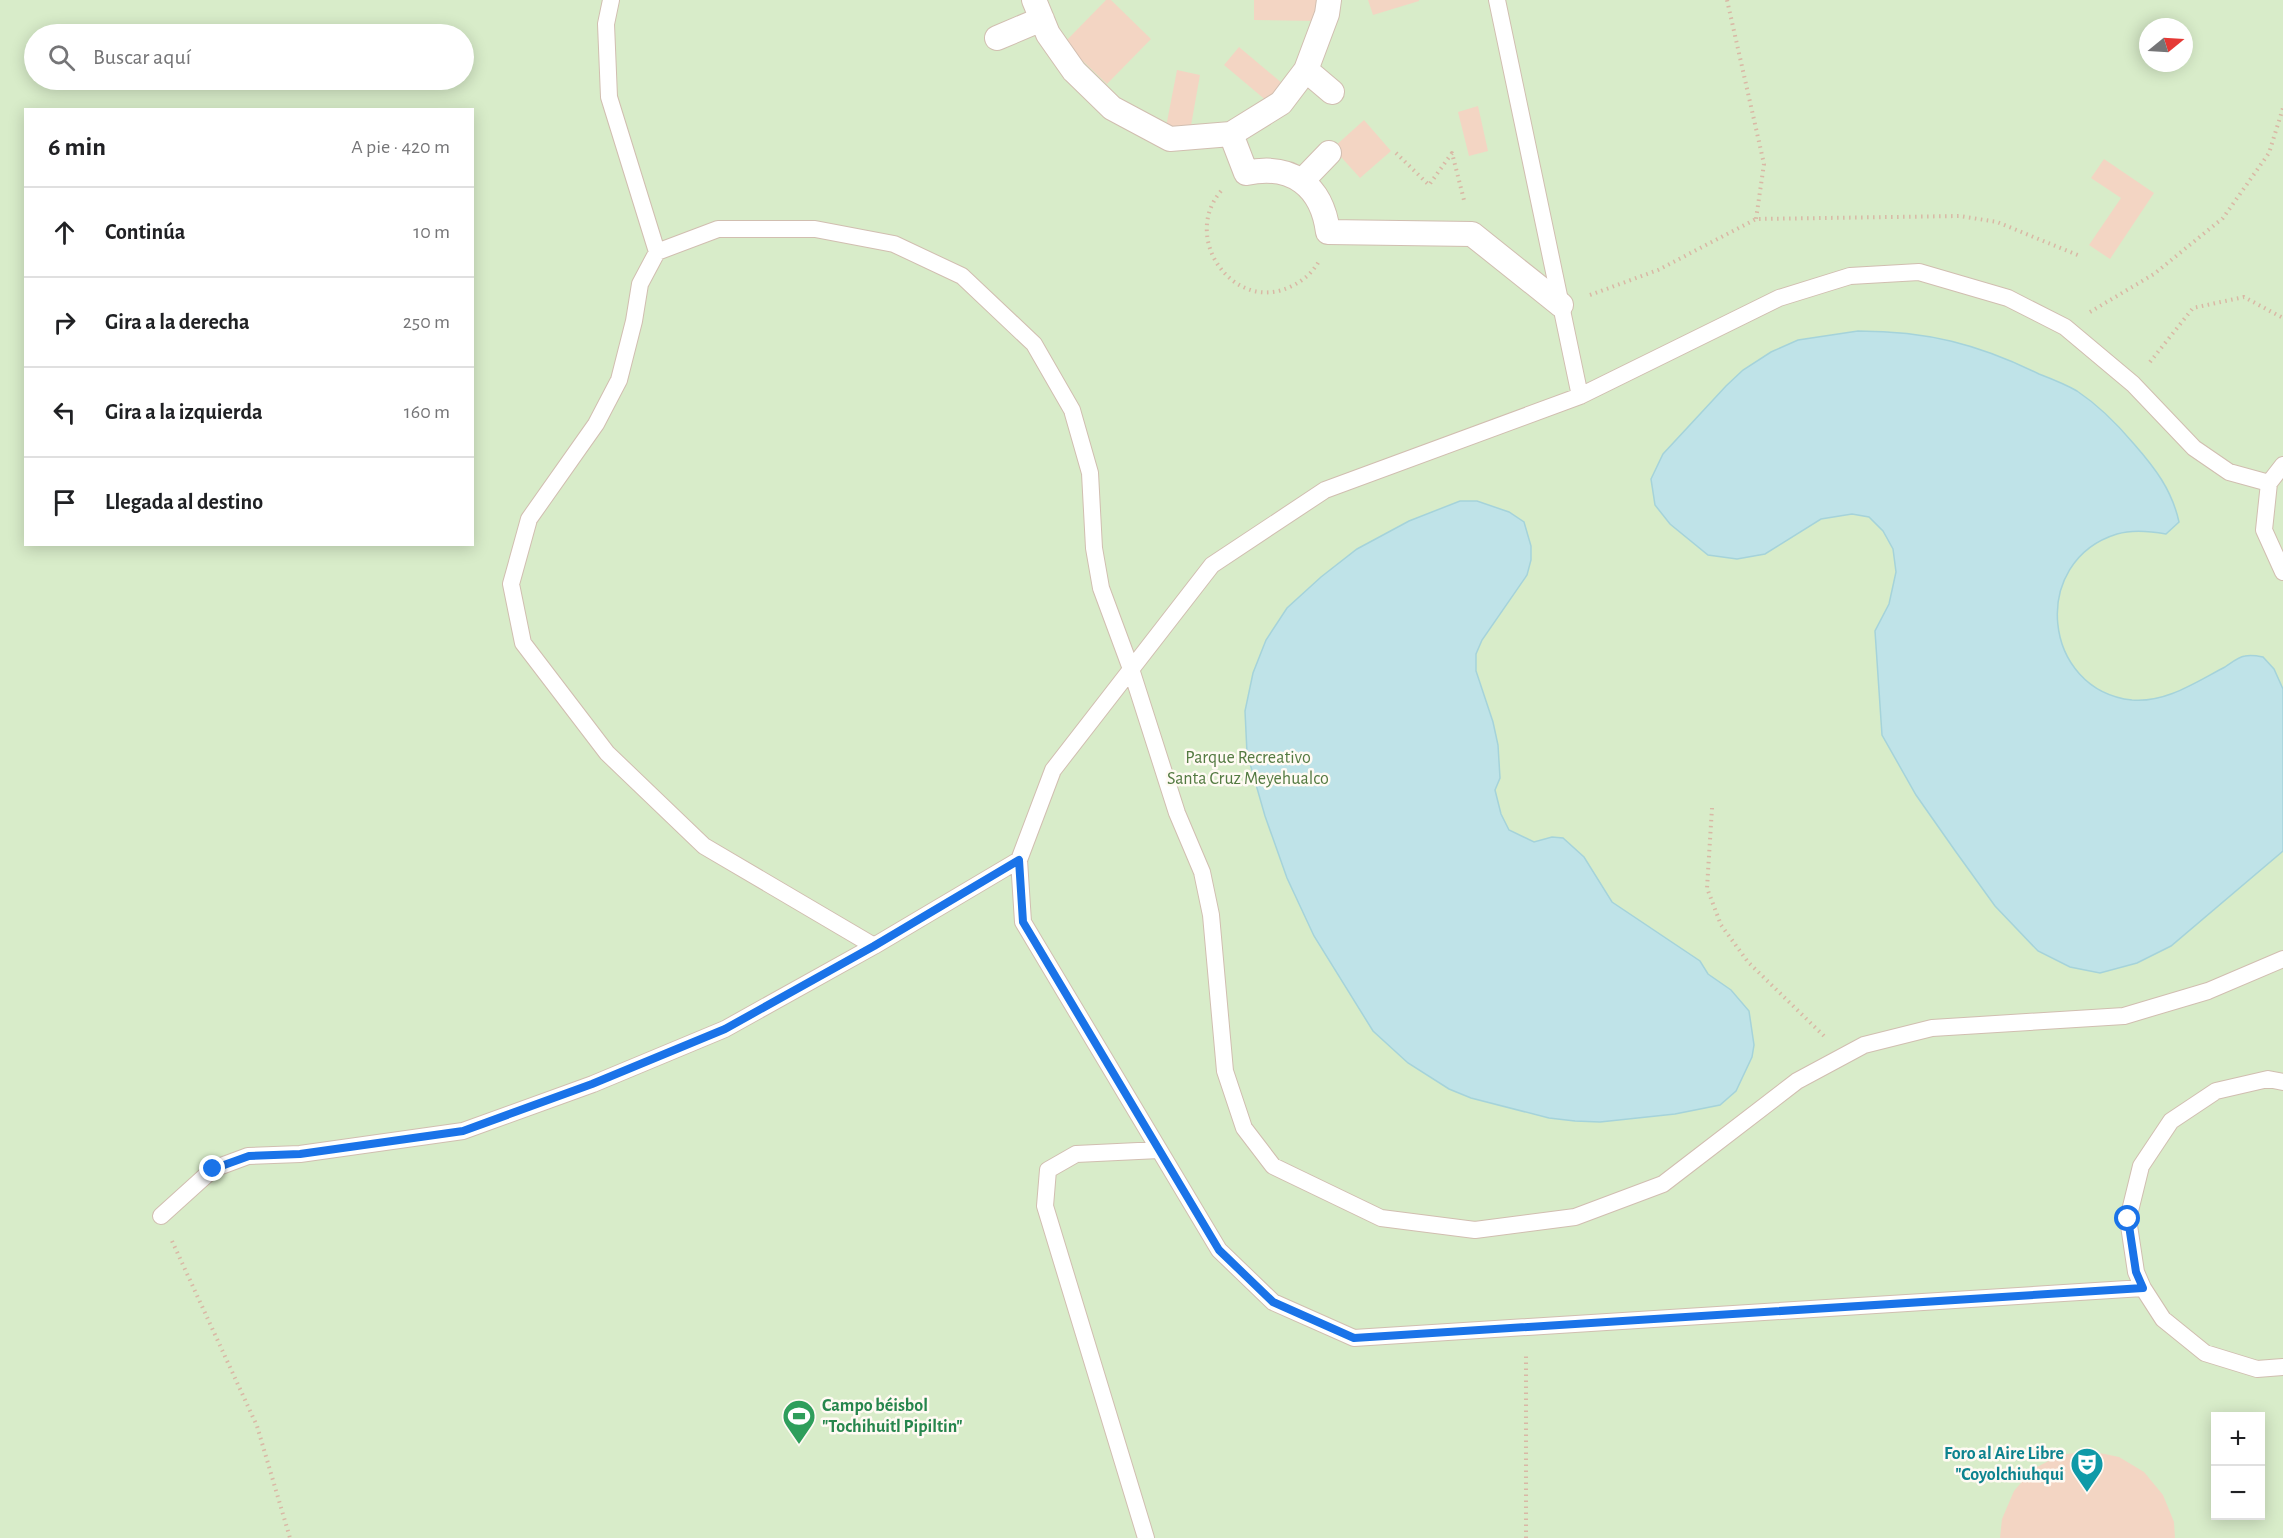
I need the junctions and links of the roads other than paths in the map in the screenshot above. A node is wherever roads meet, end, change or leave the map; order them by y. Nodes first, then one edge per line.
1 (611, 0) edge
2 (1329, 0) edge
3 (1497, 0) edge
4 (1038, 9) edge
5 (997, 38) dead end
6 (1306, 70) junction
7 (1332, 92) dead end
8 (1231, 134) junction
9 (1329, 153) dead end
10 (1302, 181) junction
11 (657, 252) junction
12 (1561, 305) junction
13 (1580, 396) junction
14 (2283, 465) edge
15 (2269, 483) junction
16 (2283, 572) edge
17 (1131, 669) junction
18 (1019, 860) junction
19 (874, 946) junction
20 (2283, 959) edge
21 (2283, 1082) edge
22 (1159, 1150) junction
23 (161, 1216) road end
24 (2143, 1288) junction
25 (2283, 1368) edge
26 (1146, 1538) edge

1 - 11 lane
2 - 6 street
3 - 12 lane
4 - 5 street
4 - 8 street
6 - 7 street
6 - 8 street
8 - 10 street
9 - 10 street
10 - 12 street
11 - 17 lane
11 - 19 lane
12 - 13 lane
13 - 15 lane
13 - 17 lane
14 - 15 lane
15 - 16 lane
17 - 18 lane
17 - 20 lane
18 - 19 lane
18 - 22 lane
19 - 23 lane
21 - 24 lane
22 - 24 lane
22 - 26 lane
24 - 25 lane

